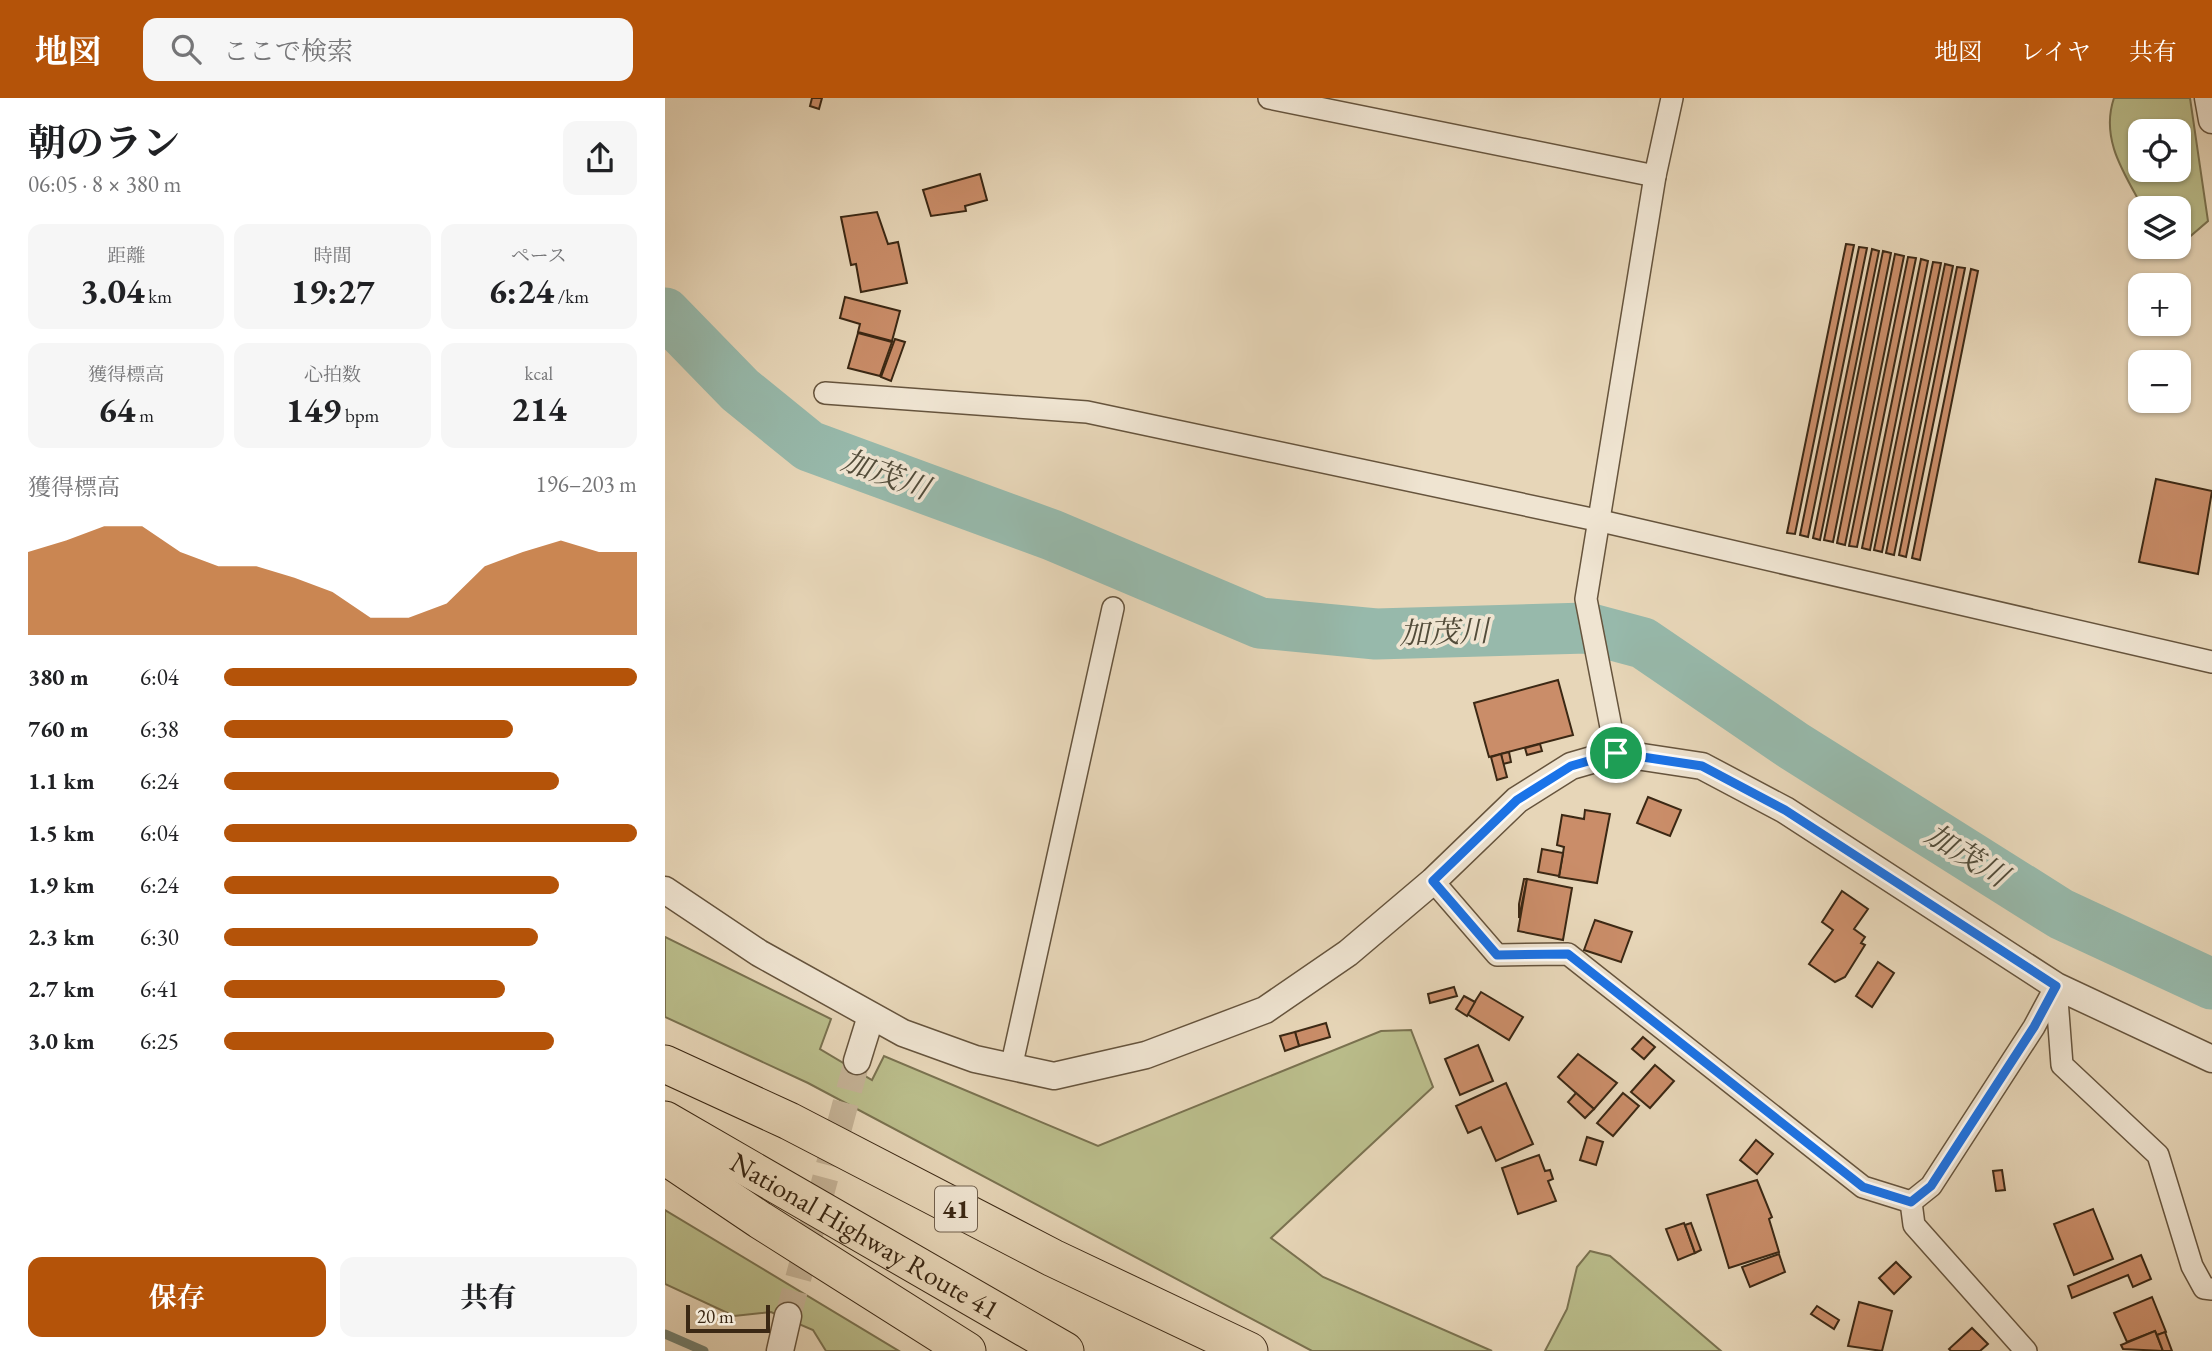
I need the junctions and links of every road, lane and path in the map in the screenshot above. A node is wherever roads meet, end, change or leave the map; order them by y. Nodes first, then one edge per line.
1 (1269, 98) edge
2 (1672, 98) edge
3 (2208, 98) edge
4 (2212, 120) edge
5 (1655, 176) junction
6 (825, 393) dead end
7 (1601, 521) junction
8 (1113, 608) dead end
9 (2212, 662) edge
10 (1616, 753) junction
11 (1433, 881) junction
12 (665, 890) edge
13 (2056, 986) junction
14 (871, 1016) junction
15 (2212, 1059) edge
16 (857, 1061) tunnel mouth
17 (665, 1063) edge
18 (1011, 1069) junction
19 (665, 1120) edge
20 (665, 1134) edge
21 (665, 1156) edge
22 (1911, 1202) junction
23 (2212, 1289) edge
24 (788, 1316) tunnel mouth
25 (780, 1351) edge
26 (967, 1351) edge
27 (1036, 1351) edge
28 (1065, 1351) edge
29 (1249, 1351) edge
30 (2026, 1351) edge

1 - 5 street
2 - 5 street
3 - 4 street
5 - 7 street
6 - 7 street
7 - 9 street
7 - 10 street
8 - 18 street
10 - 11 street
10 - 13 street
11 - 18 street
11 - 22 street
12 - 14 street
13 - 15 street
13 - 22 street
13 - 23 street
14 - 16 street
14 - 18 street
17 - 29 highway, 41
19 - 28 highway, National Highway Route 41 / 41
20 - 27 highway, National Highway Route 41
21 - 26 highway
22 - 30 street
24 - 25 street

